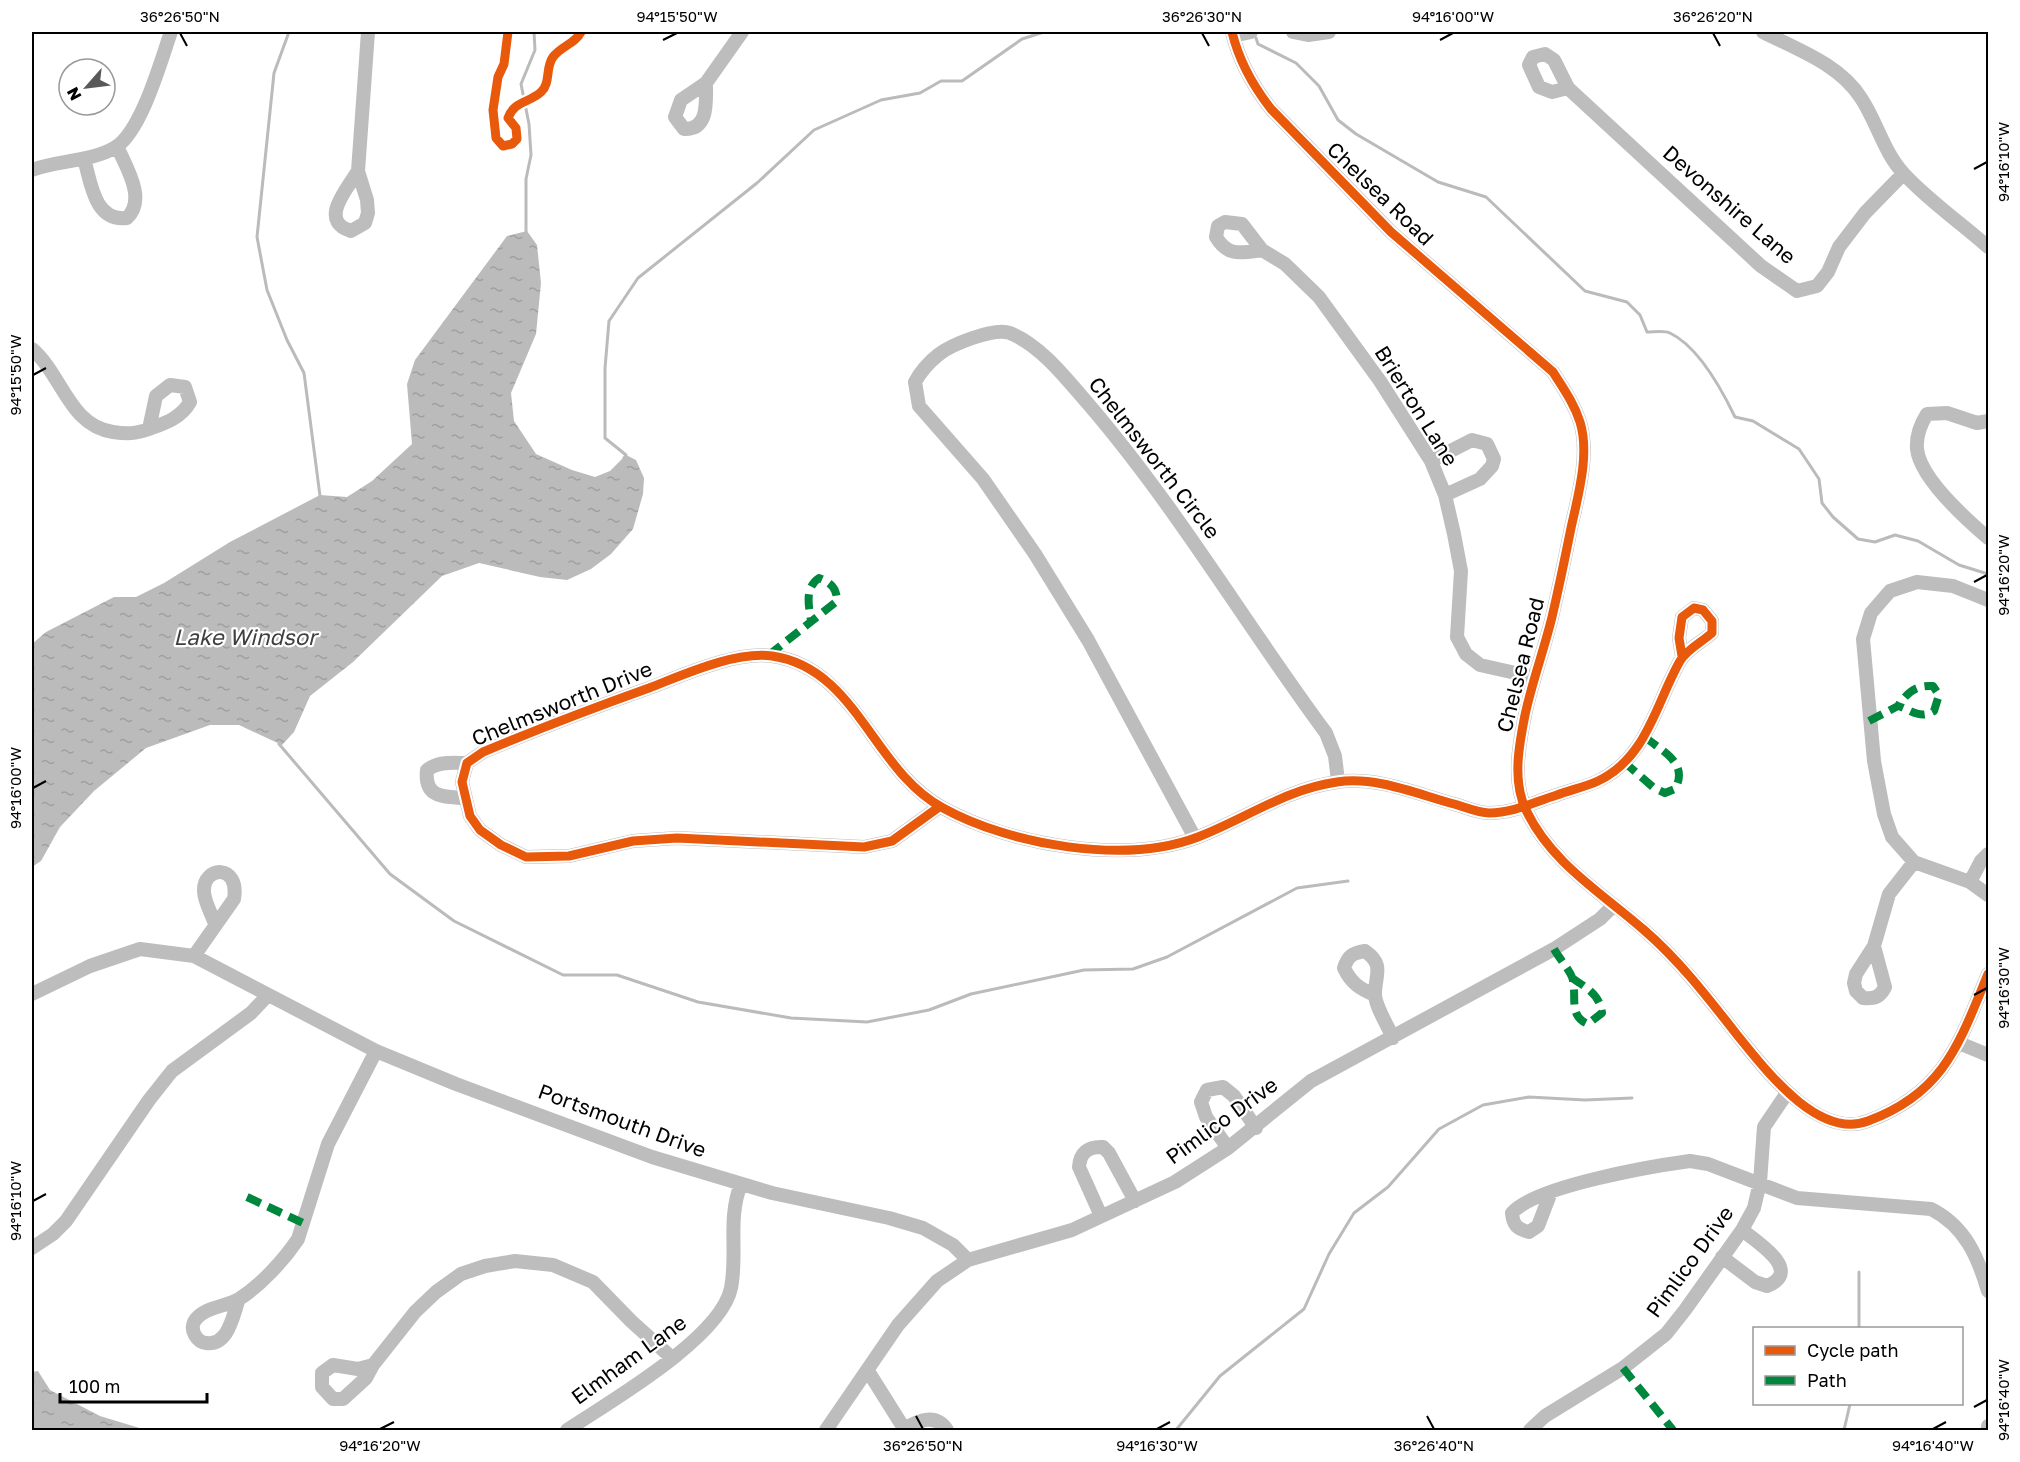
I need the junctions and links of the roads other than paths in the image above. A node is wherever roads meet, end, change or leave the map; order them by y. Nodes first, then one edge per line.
1 (171, 32) edge
2 (368, 32) edge
3 (742, 32) edge
4 (1251, 32) edge
5 (1293, 32) edge
6 (1329, 32) edge
7 (1763, 32) edge
8 (1233, 34) edge
9 (706, 83) dead end
10 (1568, 88) dead end
11 (117, 146) junction
12 (84, 159) junction
13 (32, 170) edge
14 (358, 171) dead end
15 (1903, 174) junction
16 (1989, 247) edge
17 (1262, 250) dead end
18 (32, 349) edge
19 (1989, 422) edge
20 (149, 429) dead end
21 (1431, 461) junction
22 (1445, 495) junction
23 (1989, 538) edge
24 (1989, 600) edge
25 (1682, 657) dead end
26 (1533, 677) junction
27 (466, 763) junction
28 (1338, 781) junction
29 (464, 798) junction
30 (939, 807) junction
31 (1525, 808) junction
32 (1195, 838) junction
33 (1989, 854) edge
34 (1914, 862) junction
35 (1970, 882) junction
36 (1989, 895) edge
37 (1614, 905) junction
38 (215, 924) dead end
39 (1874, 946) dead end
40 (194, 956) junction
41 (1989, 974) edge
42 (32, 994) edge
43 (268, 995) junction
44 (1375, 995) dead end
45 (1393, 1038) junction
46 (1959, 1043) junction
47 (376, 1051) junction
48 (1989, 1055) edge
49 (1787, 1093) junction
50 (1256, 1128) junction
51 (1228, 1148) junction
52 (1760, 1182) junction
53 (741, 1184) junction
54 (1551, 1192) dead end
55 (1135, 1201) junction
56 (1101, 1216) junction
57 (1742, 1230) junction
58 (32, 1248) edge
59 (1722, 1257) junction
60 (968, 1260) junction
61 (1989, 1291) edge
62 (239, 1299) dead end
63 (672, 1358) junction
64 (373, 1365) dead end
65 (868, 1371) junction
66 (904, 1430) edge
67 (567, 1431) edge
68 (826, 1431) edge
69 (947, 1431) edge
70 (1530, 1431) edge

1 - 11 street
2 - 14 street
3 - 9 street
4 - 8 street
5 - 6 street
7 - 15 street
8 - 26 street, Chelsea Road
10 - 15 street, Devonshire Lane
11 - 12 street
11 - 12 street
12 - 13 street
15 - 16 street
17 - 21 street, Brierton Lane
18 - 20 street
19 - 23 street
21 - 22 street, Brierton Lane
21 - 22 street
22 - 26 street, Brierton Lane
24 - 34 street
25 - 31 street, Chelmsworth Drive
26 - 31 street, Chelsea Road
27 - 29 street, Chelmsworth Drive
27 - 29 street
27 - 30 street, Chelmsworth Drive
28 - 31 street, Chelmsworth Drive
28 - 32 street, Chelmsworth Drive
28 - 32 street, Chelmsworth Circle
29 - 30 street, Chelmsworth Drive
30 - 32 street, Chelmsworth Drive
31 - 37 street, Chelsea Road
33 - 35 street
34 - 35 street
34 - 39 street
35 - 36 street
37 - 45 street, Pimlico Drive
37 - 49 street, Chelsea Road
38 - 40 street
40 - 42 street, Portsmouth Drive
40 - 43 street, Portsmouth Drive
41 - 46 street, Chelsea Road
43 - 47 street, Portsmouth Drive
43 - 58 street
44 - 45 street
45 - 50 street, Pimlico Drive
46 - 48 street
46 - 49 street, Chelsea Road
47 - 53 street, Portsmouth Drive
47 - 62 street
49 - 52 street, Pimlico Drive
50 - 51 street, Pimlico Drive
50 - 51 street
51 - 55 street, Pimlico Drive
52 - 54 street
52 - 57 street, Pimlico Drive
52 - 61 street
53 - 60 street, Portsmouth Drive
53 - 63 street, Elmham Lane
55 - 56 street, Pimlico Drive
55 - 56 street
56 - 60 street, Pimlico Drive
57 - 59 street, Pimlico Drive
57 - 59 street
59 - 70 street, Pimlico Drive
60 - 65 street, Pimlico Drive
63 - 64 street
63 - 67 street, Elmham Lane
65 - 66 street
65 - 68 street, Pimlico Drive
66 - 69 street

